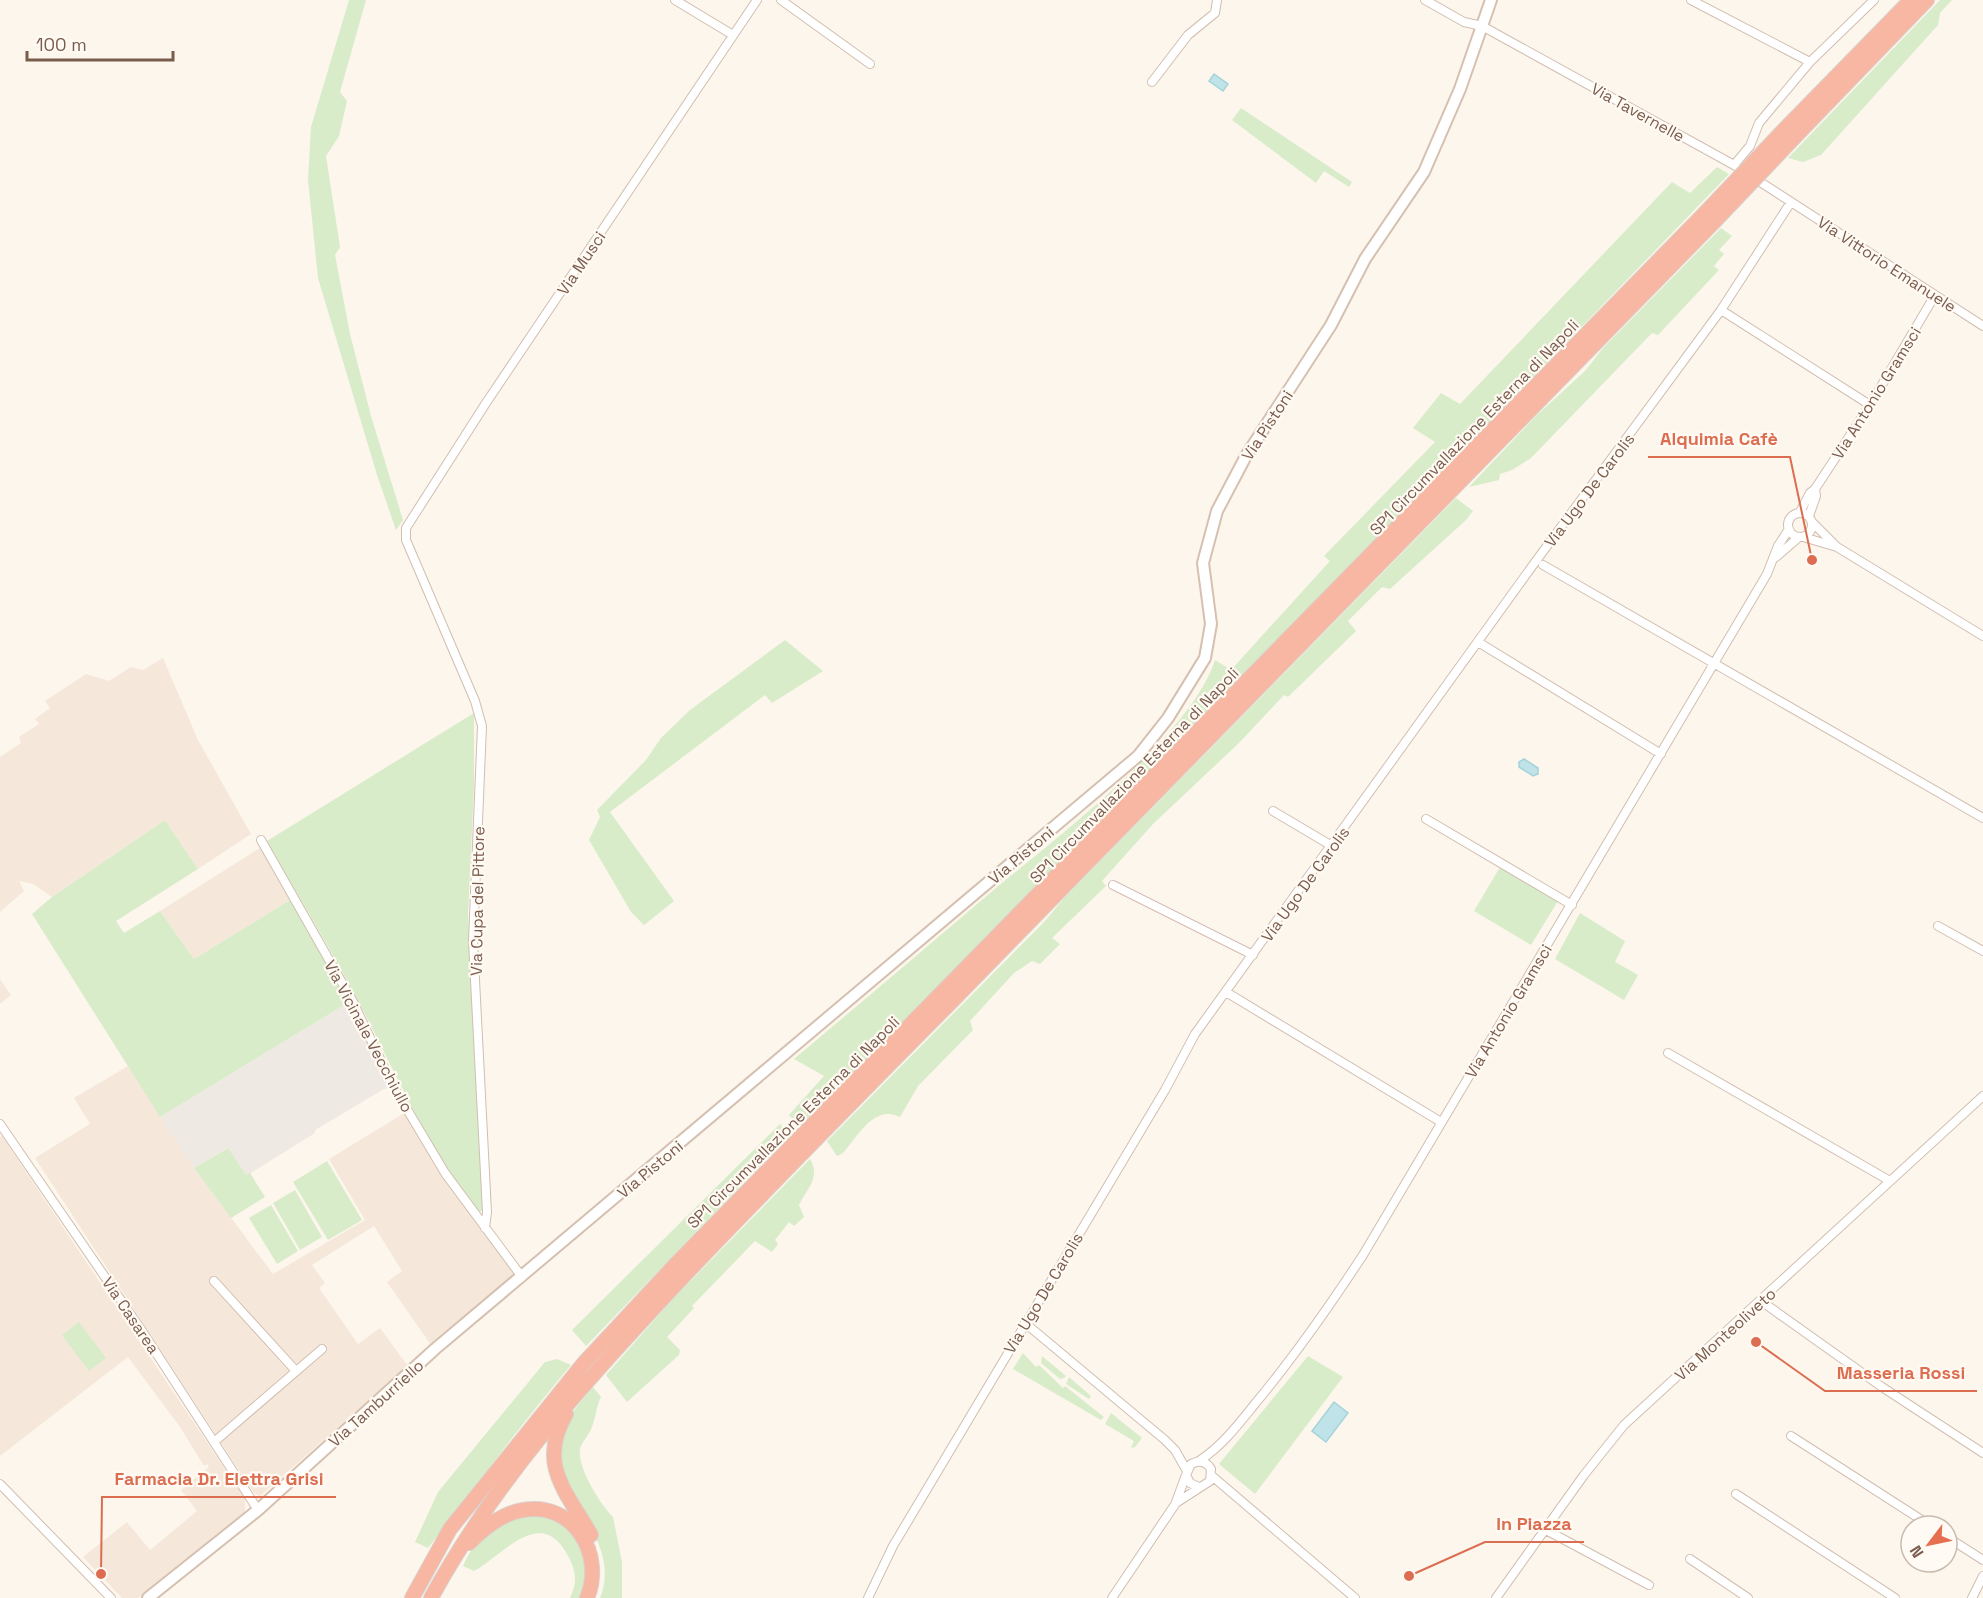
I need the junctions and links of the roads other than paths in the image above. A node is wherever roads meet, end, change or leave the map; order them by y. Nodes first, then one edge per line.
1 (675, 0) edge
2 (757, 0) edge
3 (781, 0) edge
4 (1217, 0) edge
5 (1425, 0) edge
6 (1491, 0) edge
7 (1691, 0) edge
8 (1874, 0) edge
9 (1911, 0) edge
10 (1927, 0) edge
11 (1482, 26) junction
12 (733, 35) junction
13 (1810, 62) junction
14 (870, 64) dead end
15 (1152, 82) dead end
16 (1786, 138) junction
17 (1734, 165) junction
18 (1791, 202) junction
19 (1708, 218) junction
20 (1935, 295) junction
21 (1721, 310) junction
22 (1983, 326) edge
23 (1870, 405) junction
24 (1815, 489) junction
25 (1800, 512) junction
26 (1811, 519) junction
27 (406, 528) joint
28 (1789, 530) junction
29 (1801, 537) junction
30 (1837, 547) junction
31 (1776, 557) junction
32 (1543, 565) dead end
33 (1983, 636) edge
34 (1478, 642) junction
35 (1715, 663) junction
36 (1661, 754) junction
37 (1273, 811) dead end
38 (1983, 818) edge
39 (1426, 819) dead end
40 (261, 840) dead end
41 (1332, 846) junction
42 (1113, 885) dead end
43 (1572, 904) junction
44 (1938, 926) dead end
45 (1983, 951) edge
46 (1253, 955) junction
47 (1226, 992) junction
48 (1668, 1053) dead end
49 (1983, 1096) edge
50 (1441, 1122) junction
51 (1, 1126) edge
52 (1890, 1181) junction
53 (484, 1228) junction
54 (522, 1277) junction
55 (214, 1281) dead end
56 (1761, 1301) junction
57 (1025, 1323) junction
58 (322, 1349) dead end
59 (296, 1371) junction
60 (580, 1387) junction
61 (1791, 1436) dead end
62 (214, 1442) junction
63 (1218, 1449) junction
64 (1983, 1452) edge
65 (1177, 1454) junction
66 (1197, 1462) junction
67 (1187, 1473) junction
68 (1212, 1473) junction
69 (0, 1484) edge
70 (1203, 1485) junction
71 (1223, 1487) junction
72 (1736, 1494) dead end
73 (1176, 1503) junction
74 (258, 1510) junction
75 (1911, 1514) edge
76 (1546, 1530) junction
77 (464, 1544) junction
78 (1959, 1545) edge
79 (1690, 1559) dead end
80 (1983, 1560) edge
81 (1983, 1576) edge
82 (1649, 1585) dead end
83 (111, 1598) edge
84 (148, 1598) edge
85 (412, 1598) edge
86 (431, 1598) edge
87 (588, 1598) edge
88 (595, 1598) edge
89 (868, 1598) edge
90 (1112, 1598) edge
91 (1355, 1598) edge
92 (1497, 1598) edge
93 (1748, 1598) edge
94 (1895, 1598) edge
95 (1971, 1598) edge

1 - 12 street
2 - 12 street, Via Musci
3 - 14 street
4 - 15 street
5 - 11 street, Via Tavernelle
6 - 11 street, Via Pistoni
7 - 13 street
8 - 13 street
9 - 16 highway, SP1 Circumvallazione Esterna di Napoli
10 - 16 highway, SP1 Circumvallazione Esterna di Napoli
11 - 17 street, Via Tavernelle
11 - 54 street, Via Pistoni
12 - 27 street, Via Musci
13 - 17 street
16 - 19 highway, SP1 Circumvallazione Esterna di Napoli, bridge
17 - 18 street, Via Tavernelle
18 - 20 street, Via Vittorio Emanuele
18 - 21 street, Via Ugo De Carolis
19 - 60 highway, SP1 Circumvallazione Esterna di Napoli
19 - 85 highway, SP1 Circumvallazione Esterna di Napoli
20 - 22 street, Via Vittorio Emanuele
20 - 23 street, Via Antonio Gramsci
21 - 23 street
21 - 34 street, Via Ugo De Carolis
23 - 24 street, Via Antonio Gramsci
24 - 25 street, Via Antonio Gramsci
24 - 26 street, Via Antonio Gramsci
25 - 26 street
25 - 28 street
26 - 29 street
26 - 30 street
27 - 53 street, Via Cupa del Pittore
28 - 29 street
28 - 31 street, Via Antonio Gramsci
29 - 30 street
29 - 31 street, Via Antonio Gramsci
30 - 33 street
31 - 35 street, Via Antonio Gramsci
32 - 35 street
34 - 36 street
34 - 41 street, Via Ugo De Carolis
35 - 36 street, Via Antonio Gramsci
35 - 38 street
36 - 43 street, Via Antonio Gramsci
37 - 41 street
39 - 43 street
40 - 53 street, Via Vicinale Vecchiullo
41 - 46 street, Via Ugo De Carolis
42 - 46 street
43 - 50 street, Via Antonio Gramsci
44 - 45 street
46 - 47 street, Via Ugo De Carolis
47 - 50 street
47 - 57 street, Via Ugo De Carolis
48 - 52 street
49 - 52 street, Via Monteoliveto
50 - 63 street, Via Antonio Gramsci
51 - 62 street, Via Casarea
52 - 56 street, Via Monteoliveto
53 - 54 street
54 - 74 street, Via Tamburriello
55 - 59 street
56 - 64 street
56 - 76 street, Via Monteoliveto
57 - 65 street
57 - 89 street, Via Ugo De Carolis
58 - 59 street
59 - 62 street
60 - 77 highway, SP1 Circumvallazione Esterna di Napoli
60 - 88 highway
61 - 75 street
62 - 74 street, Via Casarea
63 - 66 street, Via Antonio Gramsci
63 - 68 street, Via Antonio Gramsci
65 - 66 street
65 - 67 street
66 - 67 street
66 - 68 street
67 - 70 street
67 - 73 street
68 - 70 street
68 - 71 street
69 - 83 street
70 - 71 street
70 - 73 street
71 - 91 street
72 - 94 street
73 - 90 street
74 - 84 street, Via Tamburriello
76 - 82 street
76 - 92 street, Via Monteoliveto
77 - 86 highway, SP1 Circumvallazione Esterna di Napoli
77 - 87 highway
78 - 80 street
79 - 93 street
81 - 95 street

